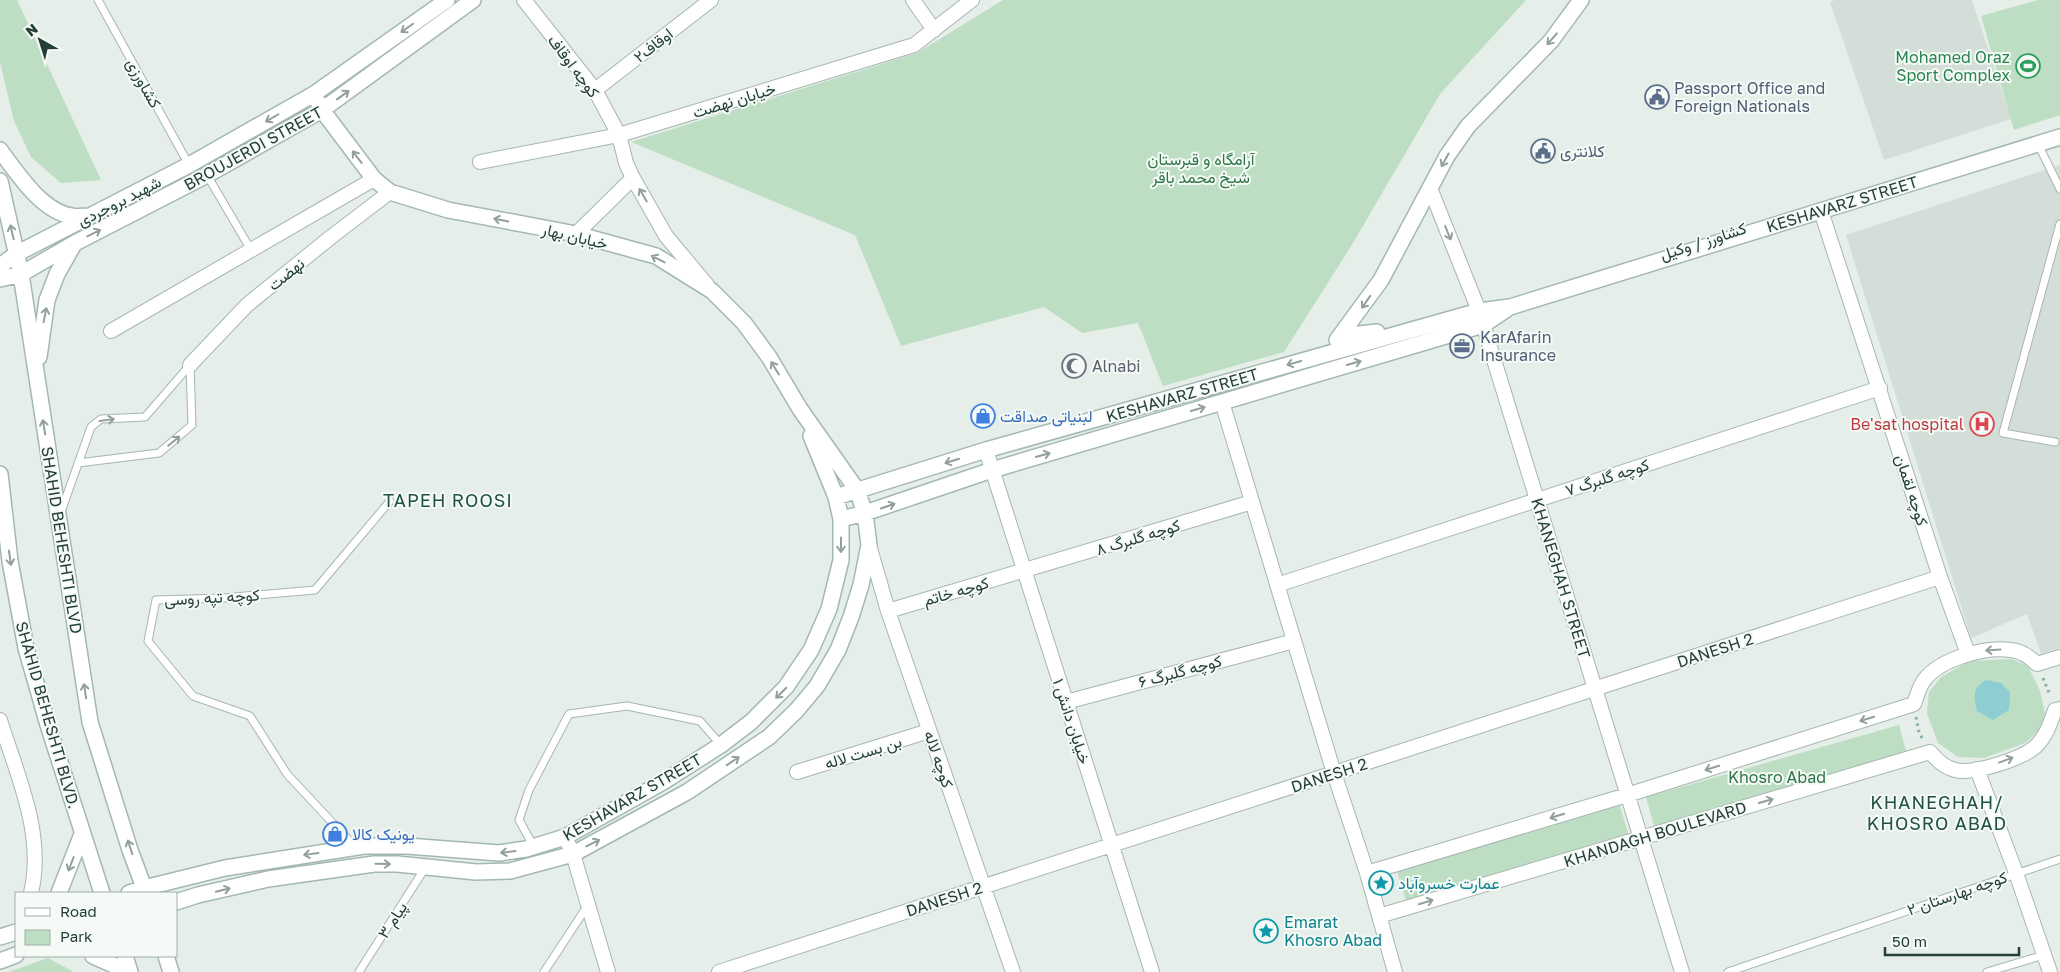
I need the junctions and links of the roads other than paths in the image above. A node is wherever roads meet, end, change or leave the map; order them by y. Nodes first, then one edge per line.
1 (98, 0) edge
2 (447, 0) edge
3 (474, 0) edge
4 (524, 0) edge
5 (712, 0) edge
6 (913, 0) edge
7 (972, 0) edge
8 (1581, 0) edge
9 (934, 30) junction
10 (595, 90) junction
11 (314, 94) junction
12 (322, 110) junction
13 (2060, 128) edge
14 (619, 136) junction
15 (2060, 137) edge
16 (2038, 143) junction
17 (0, 150) edge
18 (480, 162) dead end
19 (189, 165) junction
20 (207, 175) junction
21 (633, 178) junction
22 (374, 179) junction
23 (0, 182) edge
24 (1430, 188) junction
25 (2060, 189) edge
26 (390, 192) junction
27 (1822, 211) junction
28 (89, 216) junction
29 (2060, 224) edge
30 (576, 234) junction
31 (75, 243) junction
32 (251, 250) junction
33 (16, 254) junction
34 (0, 266) edge
35 (21, 274) junction
36 (0, 278) edge
37 (712, 291) junction
38 (1480, 314) junction
39 (111, 331) dead end
40 (1342, 336) junction
41 (1317, 357) junction
42 (190, 365) junction
43 (37, 381) junction
44 (1880, 388) junction
45 (1222, 402) junction
46 (800, 409) junction
47 (2055, 442) dead end
48 (986, 450) junction
49 (78, 463) junction
50 (992, 470) junction
51 (0, 474) edge
52 (857, 490) junction
53 (836, 497) junction
54 (1537, 500) junction
55 (390, 501) dead end
56 (1252, 502) junction
57 (0, 504) edge
58 (865, 513) junction
59 (841, 519) junction
60 (6, 520) junction
61 (58, 522) junction
62 (869, 545) junction
63 (1024, 571) junction
64 (1940, 577) junction
65 (1277, 585) junction
66 (888, 611) junction
67 (1294, 641) junction
68 (1968, 654) junction
69 (2060, 657) edge
70 (1595, 689) junction
71 (1066, 702) junction
72 (2057, 710) edge
73 (0, 720) edge
74 (929, 731) junction
75 (721, 745) junction
76 (1977, 768) junction
77 (797, 772) dead end
78 (1334, 773) junction
79 (1627, 794) junction
80 (82, 834) junction
81 (565, 837) junction
82 (1640, 838) junction
83 (1111, 845) junction
84 (356, 847) junction
85 (534, 847) junction
86 (573, 854) junction
87 (2060, 858) edge
88 (425, 867) junction
89 (1367, 873) junction
90 (2016, 873) junction
91 (983, 886) junction
92 (145, 890) edge
93 (31, 892) edge
94 (59, 892) edge
95 (102, 892) edge
96 (178, 901) edge
97 (588, 905) junction
98 (1379, 916) junction
99 (15, 932) edge
100 (0, 937) edge
101 (2044, 955) junction
102 (15, 956) edge
103 (95, 957) edge
104 (125, 957) edge
105 (166, 957) edge
106 (0, 961) edge
107 (122, 972) edge
108 (130, 972) edge
109 (171, 972) edge
110 (358, 972) edge
111 (544, 972) edge
112 (608, 972) edge
113 (719, 972) edge
114 (1013, 972) edge
115 (1152, 972) edge
116 (1395, 972) edge
117 (1682, 972) edge
118 (1728, 972) edge
119 (1988, 972) edge
120 (2050, 972) edge

1 - 19 lane, کشاورزی
2 -> 11 street, شهید بروجردی
12 -> 3 street, BROUJERDI STREET
4 - 10 street, کوچه اوقاف
5 - 10 street, اوقاف۲
6 - 9 street
7 - 9 street, خیابان نهضت
8 -> 24 street
9 - 14 street, خیابان نهضت
10 - 14 street, کوچه اوقاف
11 - 12 street, خیابان بهار
11 -> 19 street, شهید بروجردی
12 - 20 street, BROUJERDI STREET
22 -> 12 street, خیابان بهار
13 - 38 street, کشاورز / وکیل
14 - 18 street, خیابان نهضت
14 - 21 street, کوچه اوقاف
15 - 16 street, KESHAVARZ STREET
16 - 25 lane
16 - 27 street, KESHAVARZ STREET
17 - 28 street
19 - 28 street, شهید بروجردی
31 -> 20 street, BROUJERDI STREET
20 - 32 lane
21 - 30 street
37 -> 21 street, کوچه اوقاف
22 - 26 street, خیابان بهار
22 - 32 street
33 -> 23 street, SHAHID BEHESHTI BLVD
24 -> 38 street, KHANEGHAH STREET
24 -> 40 street
30 -> 26 street, خیابان بهار
26 - 42 street, نهضت
27 - 38 street, KESHAVARZ STREET
27 - 44 street, کوچه لقمان
28 - 33 street, شهید بروجردی
29 - 47 lane
37 -> 30 street, خیابان بهار
31 - 35 street, BROUJERDI STREET
43 -> 31 street
32 - 39 street
33 - 34 street, شهید بروجردی
33 - 35 street, SHAHID BEHESHTI BLVD
35 - 36 street, BROUJERDI STREET
35 - 43 street, SHAHID BEHESHTI BLVD
46 -> 37 street, خیابان بهار
38 - 40 street, کشاورز / وکیل
38 - 41 street, KESHAVARZ STREET
45 -> 38 street, KESHAVARZ STREET
38 - 54 street, KHANEGHAH STREET
40 - 41 street
41 -> 48 street, KESHAVARZ STREET
49 -> 42 lane
49 -> 42 lane
61 -> 43 street, SHAHID BEHESHTI BLVD
44 - 54 street, کوچه گلبرگ ۷
44 - 64 street, کوچه لقمان
50 -> 45 street, KESHAVARZ STREET
45 - 56 street
46 - 52 street, خیابان بهار
46 - 53 street, خیابان بهار
48 - 50 street, خیابان دانش ۱
48 -> 52 street, KESHAVARZ STREET
49 - 61 lane
58 -> 50 street, KESHAVARZ STREET
50 - 63 street, خیابان دانش ۱
51 - 60 street, SHAHID BEHESHTI BLVD.
52 - 53 street, KESHAVARZ STREET
52 - 58 street, KESHAVARZ STREET
53 - 59 street, KESHAVARZ STREET
54 - 65 street, کوچه گلبرگ ۷
54 - 70 street, KHANEGHAH STREET
55 - 84 lane, کوچه تپه روسی
56 - 63 street, کوچه گلبرگ ۸
56 - 65 street
57 - 60 street
58 - 59 street, KESHAVARZ STREET
58 - 62 street, KESHAVARZ STREET
59 -> 75 street, KESHAVARZ STREET
60 -> 80 street, SHAHID BEHESHTI BLVD.
92 -> 61 street, SHAHID BEHESHTI BLVD
62 - 66 street, کوچه لاله
86 -> 62 street, KESHAVARZ STREET
63 - 66 street, کوچه خاتم
63 - 71 street, خیابان دانش ۱
64 - 68 street, کوچه لقمان
64 - 70 street, DANESH 2
65 - 67 street
66 - 74 street, کوچه لاله
67 - 71 street, کوچه گلبرگ ۶
67 - 78 street
69 -> 68 street
68 -> 79 street
70 - 78 street, DANESH 2
70 - 79 street, KHANEGHAH STREET
71 - 83 street, خیابان دانش ۱
76 -> 72 street
73 - 93 street
74 - 77 street, بن بست لاله
74 - 91 street, کوچه لاله
75 - 81 street, KESHAVARZ STREET
75 - 85 lane
82 -> 76 street, KHANDAGH BOULEVARD
76 - 90 street
78 - 83 street, DANESH 2
78 - 89 street
79 - 82 street, KHANEGHAH STREET
79 -> 89 street
80 -> 94 street
80 - 95 street, SHAHID BEHESHTI BLVD.
81 - 85 street, KESHAVARZ STREET
81 - 86 street
98 -> 82 street, KHANDAGH BOULEVARD
82 - 117 street, KHANEGHAH STREET
83 - 91 street, DANESH 2
83 - 115 street, خیابان دانش ۱
85 -> 84 street, KESHAVARZ STREET
84 -> 92 street, KESHAVARZ STREET
86 - 88 street, KESHAVARZ STREET
86 - 97 street
87 - 90 lane, کوچه بهارستان ۲
96 -> 88 street, KESHAVARZ STREET
88 - 110 lane, پیام ۳
89 - 98 street
90 - 101 street
90 - 118 lane, کوچه بهارستان ۲
91 - 113 street, DANESH 2
91 - 114 street, کوچه لاله
97 - 111 lane
97 - 112 street
98 - 116 street
99 - 100 street
101 - 119 lane
101 - 120 street
102 - 106 street
103 - 107 street
104 - 108 street
105 - 109 street

